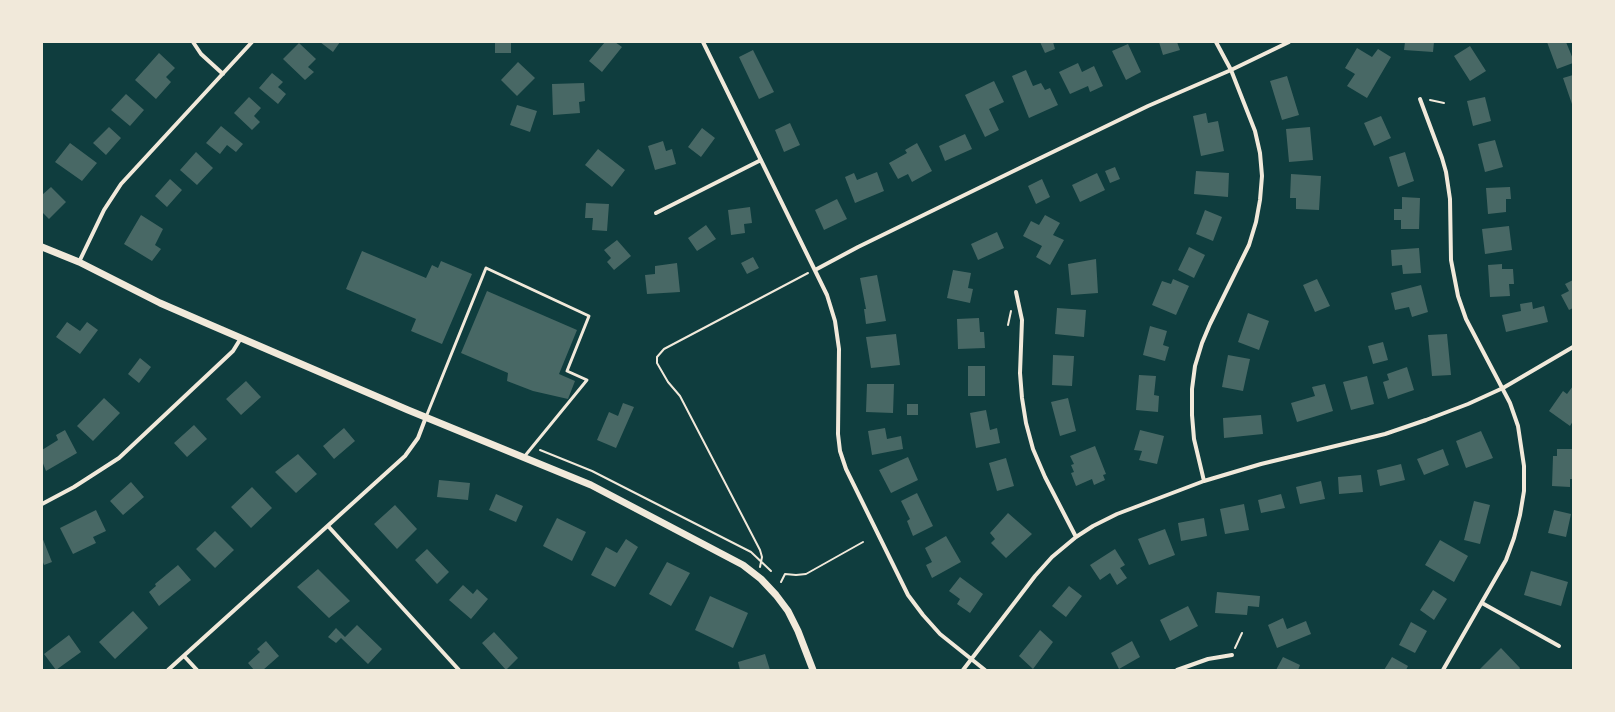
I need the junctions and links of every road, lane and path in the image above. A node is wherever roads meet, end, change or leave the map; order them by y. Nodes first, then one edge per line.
1 (193, 42) edge
2 (252, 42) edge
3 (703, 42) edge
4 (1216, 42) edge
5 (1289, 42) edge
6 (1231, 70) junction
7 (223, 74) junction
8 (1420, 99) joint
9 (1444, 103) dead end
10 (761, 160) junction
11 (656, 213) dead end
12 (42, 247) edge
13 (79, 262) junction
14 (815, 270) junction
15 (1016, 292) dead end
16 (241, 338) junction
17 (1573, 347) edge
18 (1503, 388) junction
19 (426, 417) junction
20 (537, 449) dead end
21 (524, 457) junction
22 (1204, 481) junction
23 (42, 504) edge
24 (328, 526) junction
25 (1076, 537) junction
26 (863, 542) dead end
27 (761, 562) junction
28 (771, 571) dead end
29 (756, 575) junction
30 (781, 582) dead end
31 (1482, 603) junction
32 (1242, 633) dead end
33 (1559, 646) dead end
34 (1232, 655) joint
35 (184, 656) junction
36 (971, 660) junction
37 (168, 670) edge
38 (197, 670) edge
39 (459, 670) edge
40 (813, 670) edge
41 (963, 670) edge
42 (985, 670) edge
43 (1177, 670) edge
44 (1443, 670) edge

1 - 7 street
2 - 7 street
3 - 10 street
4 - 6 street
5 - 6 street
6 - 14 street
6 - 22 street
7 - 13 street
8 - 9 path
8 - 18 street
10 - 11 street
10 - 14 street
12 - 13 street
13 - 16 street
14 - 27 path
14 - 36 street
15 - 25 street
16 - 19 street
16 - 23 street
17 - 18 street
18 - 22 street
18 - 31 street
19 - 21 street
19 - 21 lane
19 - 24 street
20 - 27 path
21 - 29 street
22 - 25 street
24 - 35 street
24 - 39 street
25 - 36 street
26 - 30 path
27 - 28 path
27 - 29 path
29 - 40 street
31 - 33 street
31 - 44 street
32 - 34 path
34 - 43 street
35 - 37 street
35 - 38 street
36 - 41 street
36 - 42 street

